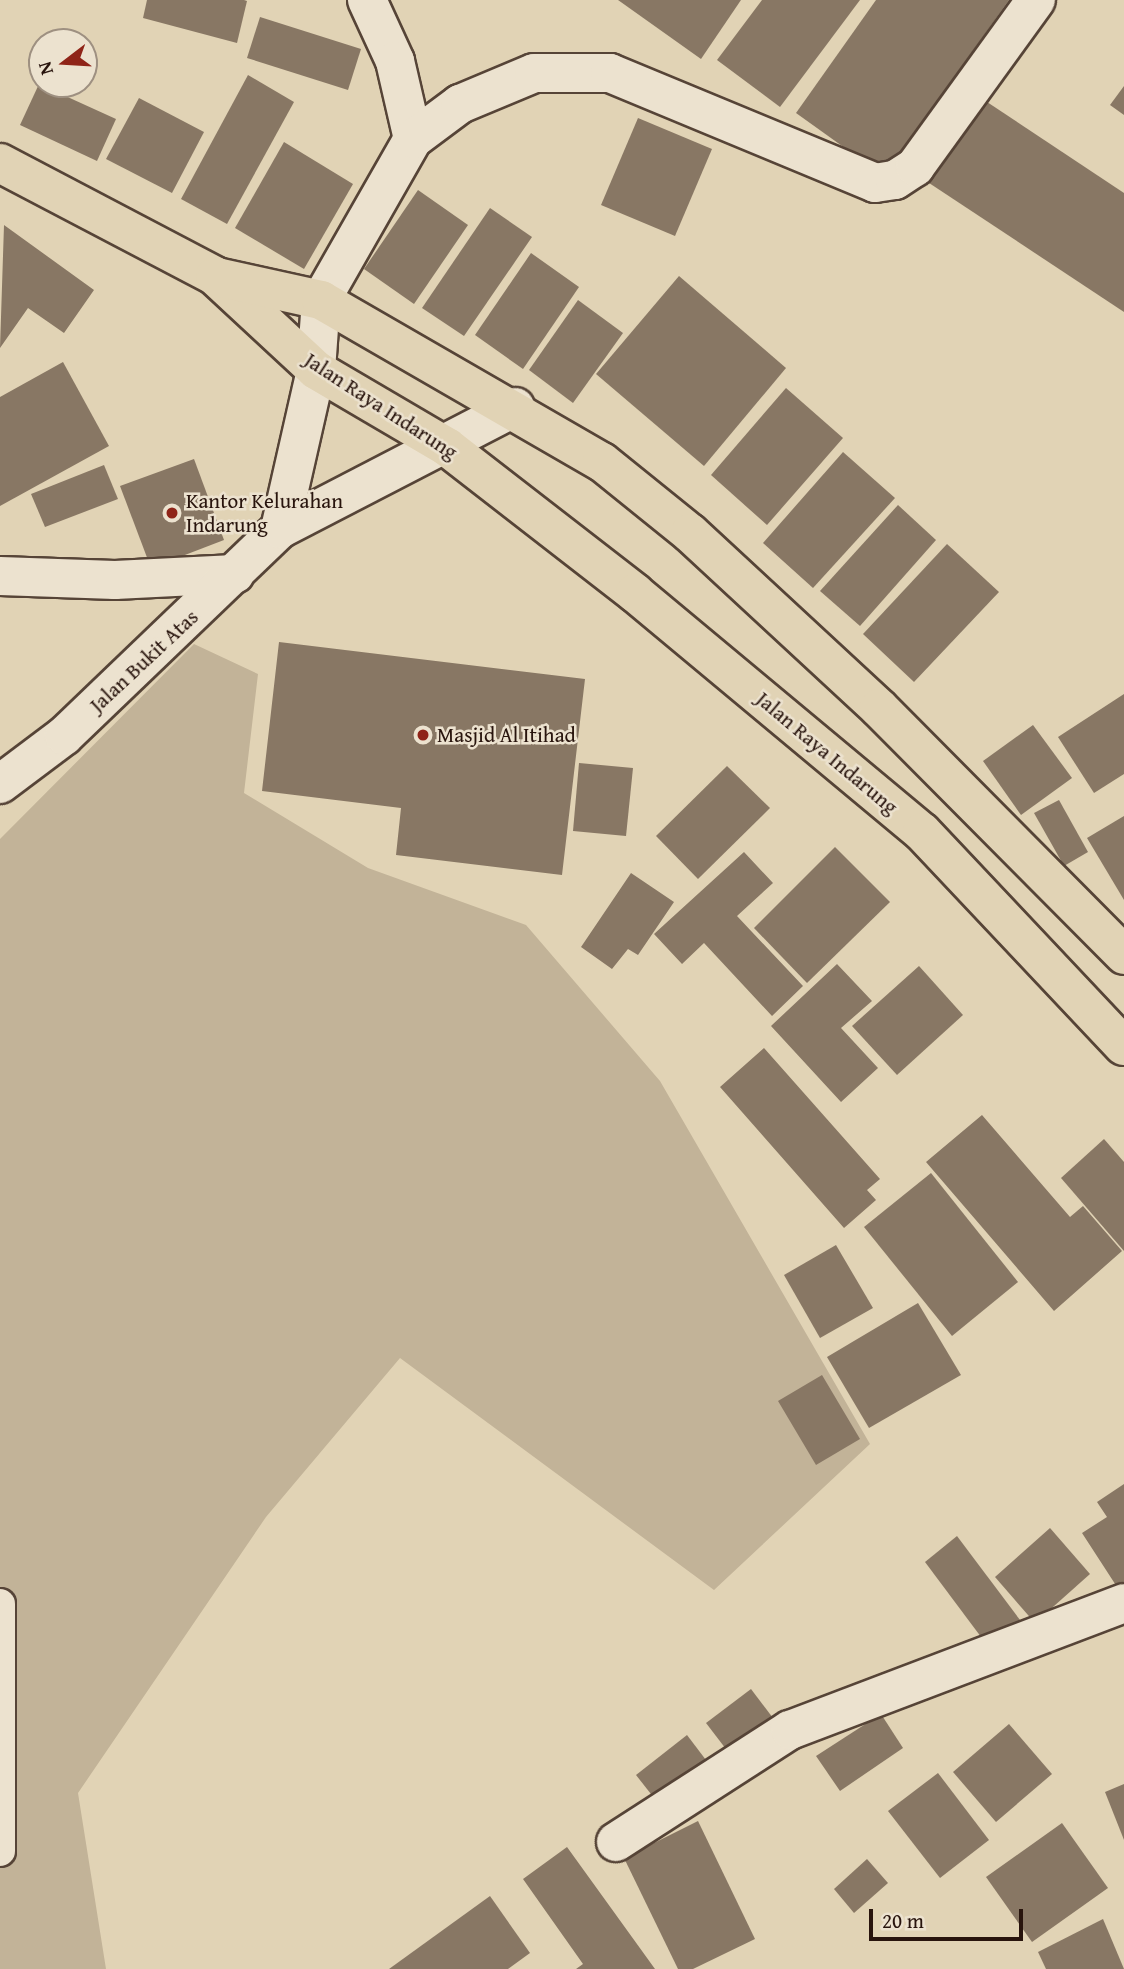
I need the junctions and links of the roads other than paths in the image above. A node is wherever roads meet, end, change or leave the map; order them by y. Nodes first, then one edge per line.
1 (367, 0) edge
2 (1036, 0) edge
3 (413, 139) junction
4 (0, 163) edge
5 (215, 276) junction
6 (321, 300) junction
7 (316, 370) junction
8 (515, 407) junction
9 (447, 447) junction
10 (280, 529) junction
11 (235, 574) junction
12 (0, 576) edge
13 (0, 785) edge
14 (1124, 955) edge
15 (1124, 1046) edge
16 (1124, 1603) edge
17 (0, 1604) edge
18 (616, 1842) dead end
19 (0, 1851) edge

1 - 3 street
2 - 3 street
3 - 6 street
4 - 5 highway
5 - 6 highway
5 - 7 highway, Jalan Raya Indarung
6 - 7 street
6 - 8 highway
7 - 9 highway, Jalan Raya Indarung
7 - 10 street
8 - 9 street
8 - 14 highway
9 - 10 street
9 - 15 highway, Jalan Raya Indarung
10 - 11 street, Jalan Bukit Atas
11 - 12 street
11 - 13 street, Jalan Bukit Atas
16 - 18 street
17 - 19 lane

